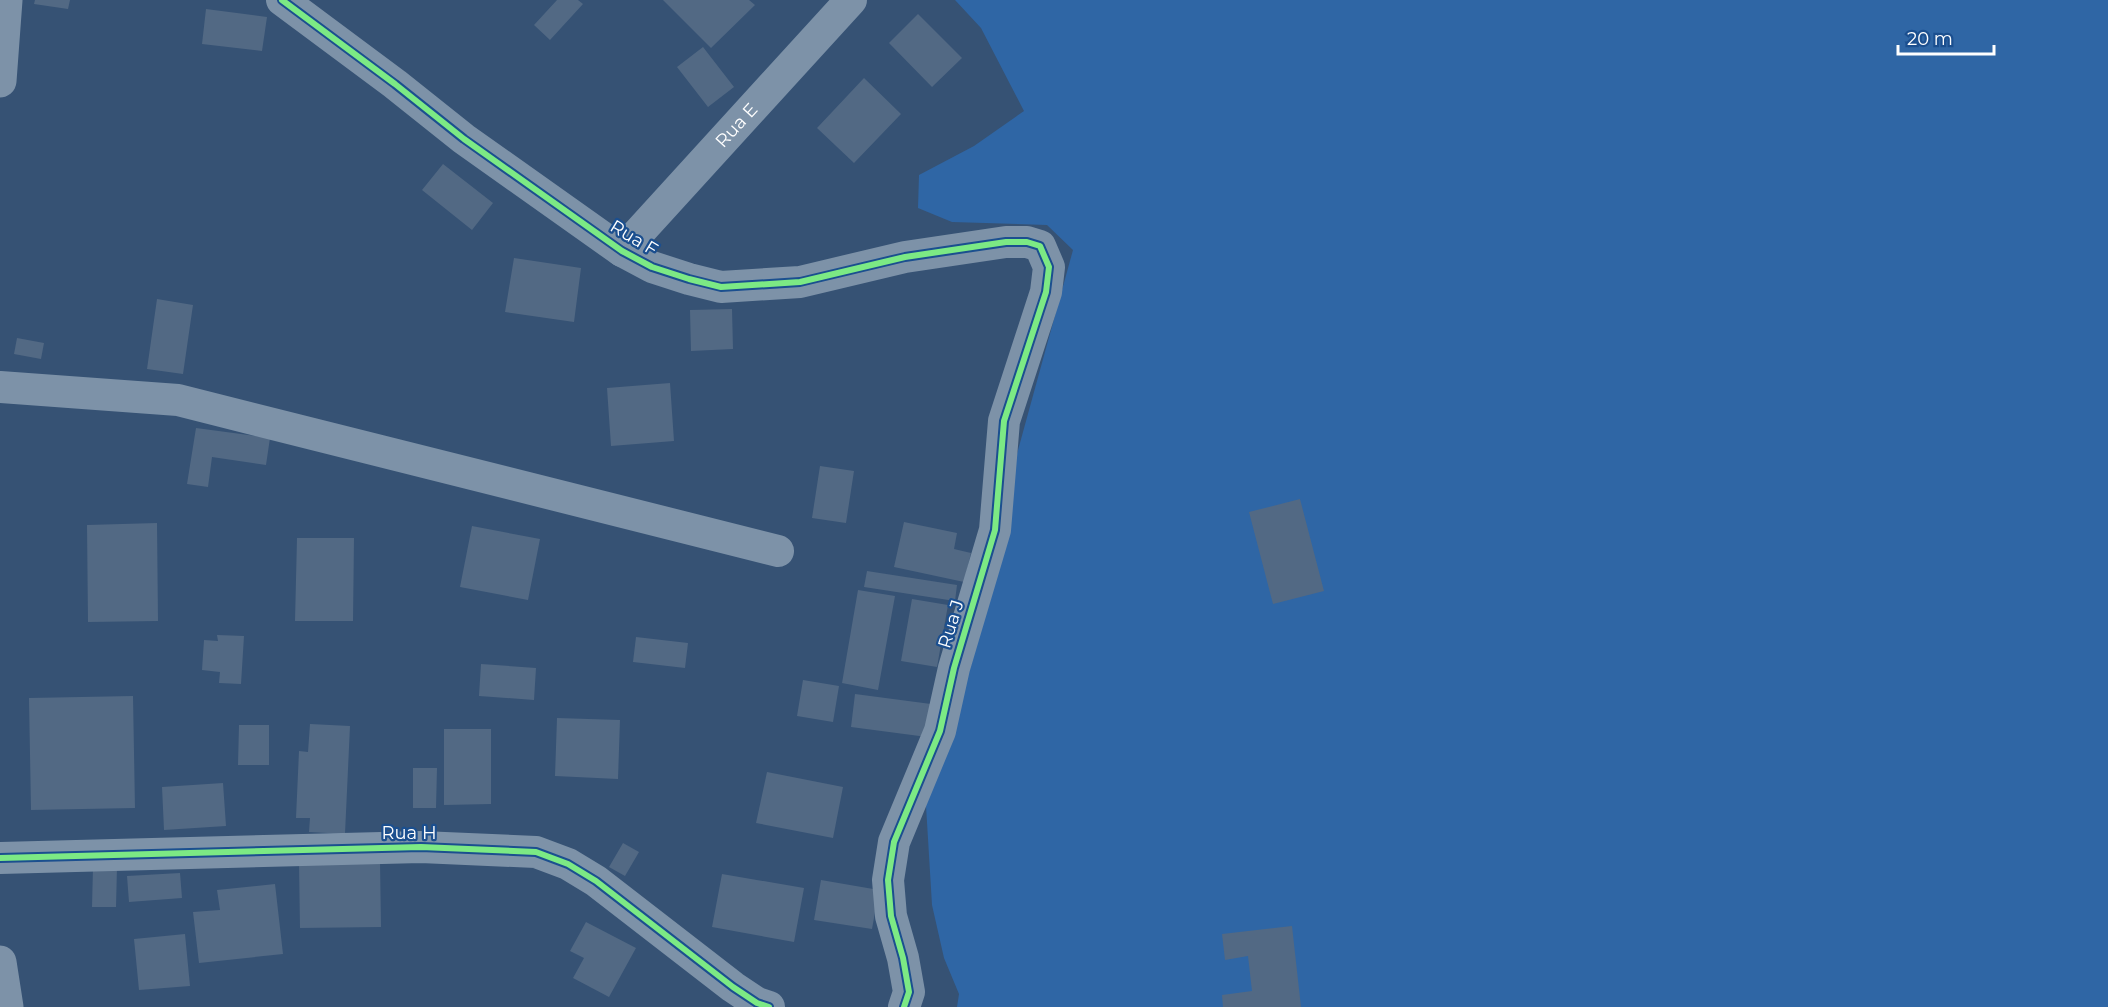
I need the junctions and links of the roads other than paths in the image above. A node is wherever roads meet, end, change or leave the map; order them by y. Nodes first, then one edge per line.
1 (6, 0) edge
2 (851, 0) edge
3 (300, 5) edge
4 (0, 81) edge
5 (1040, 246) joint
6 (622, 250) junction
7 (0, 387) edge
8 (778, 551) dead end
9 (0, 858) edge
10 (0, 962) edge
11 (7, 1007) edge
12 (769, 1007) edge
13 (904, 1007) edge

1 - 4 street
2 - 6 street, Rua E
3 - 6 street, Rua F
5 - 6 street, Rua F
5 - 13 street, Rua J
7 - 8 street
9 - 12 street, Rua H
10 - 11 street

